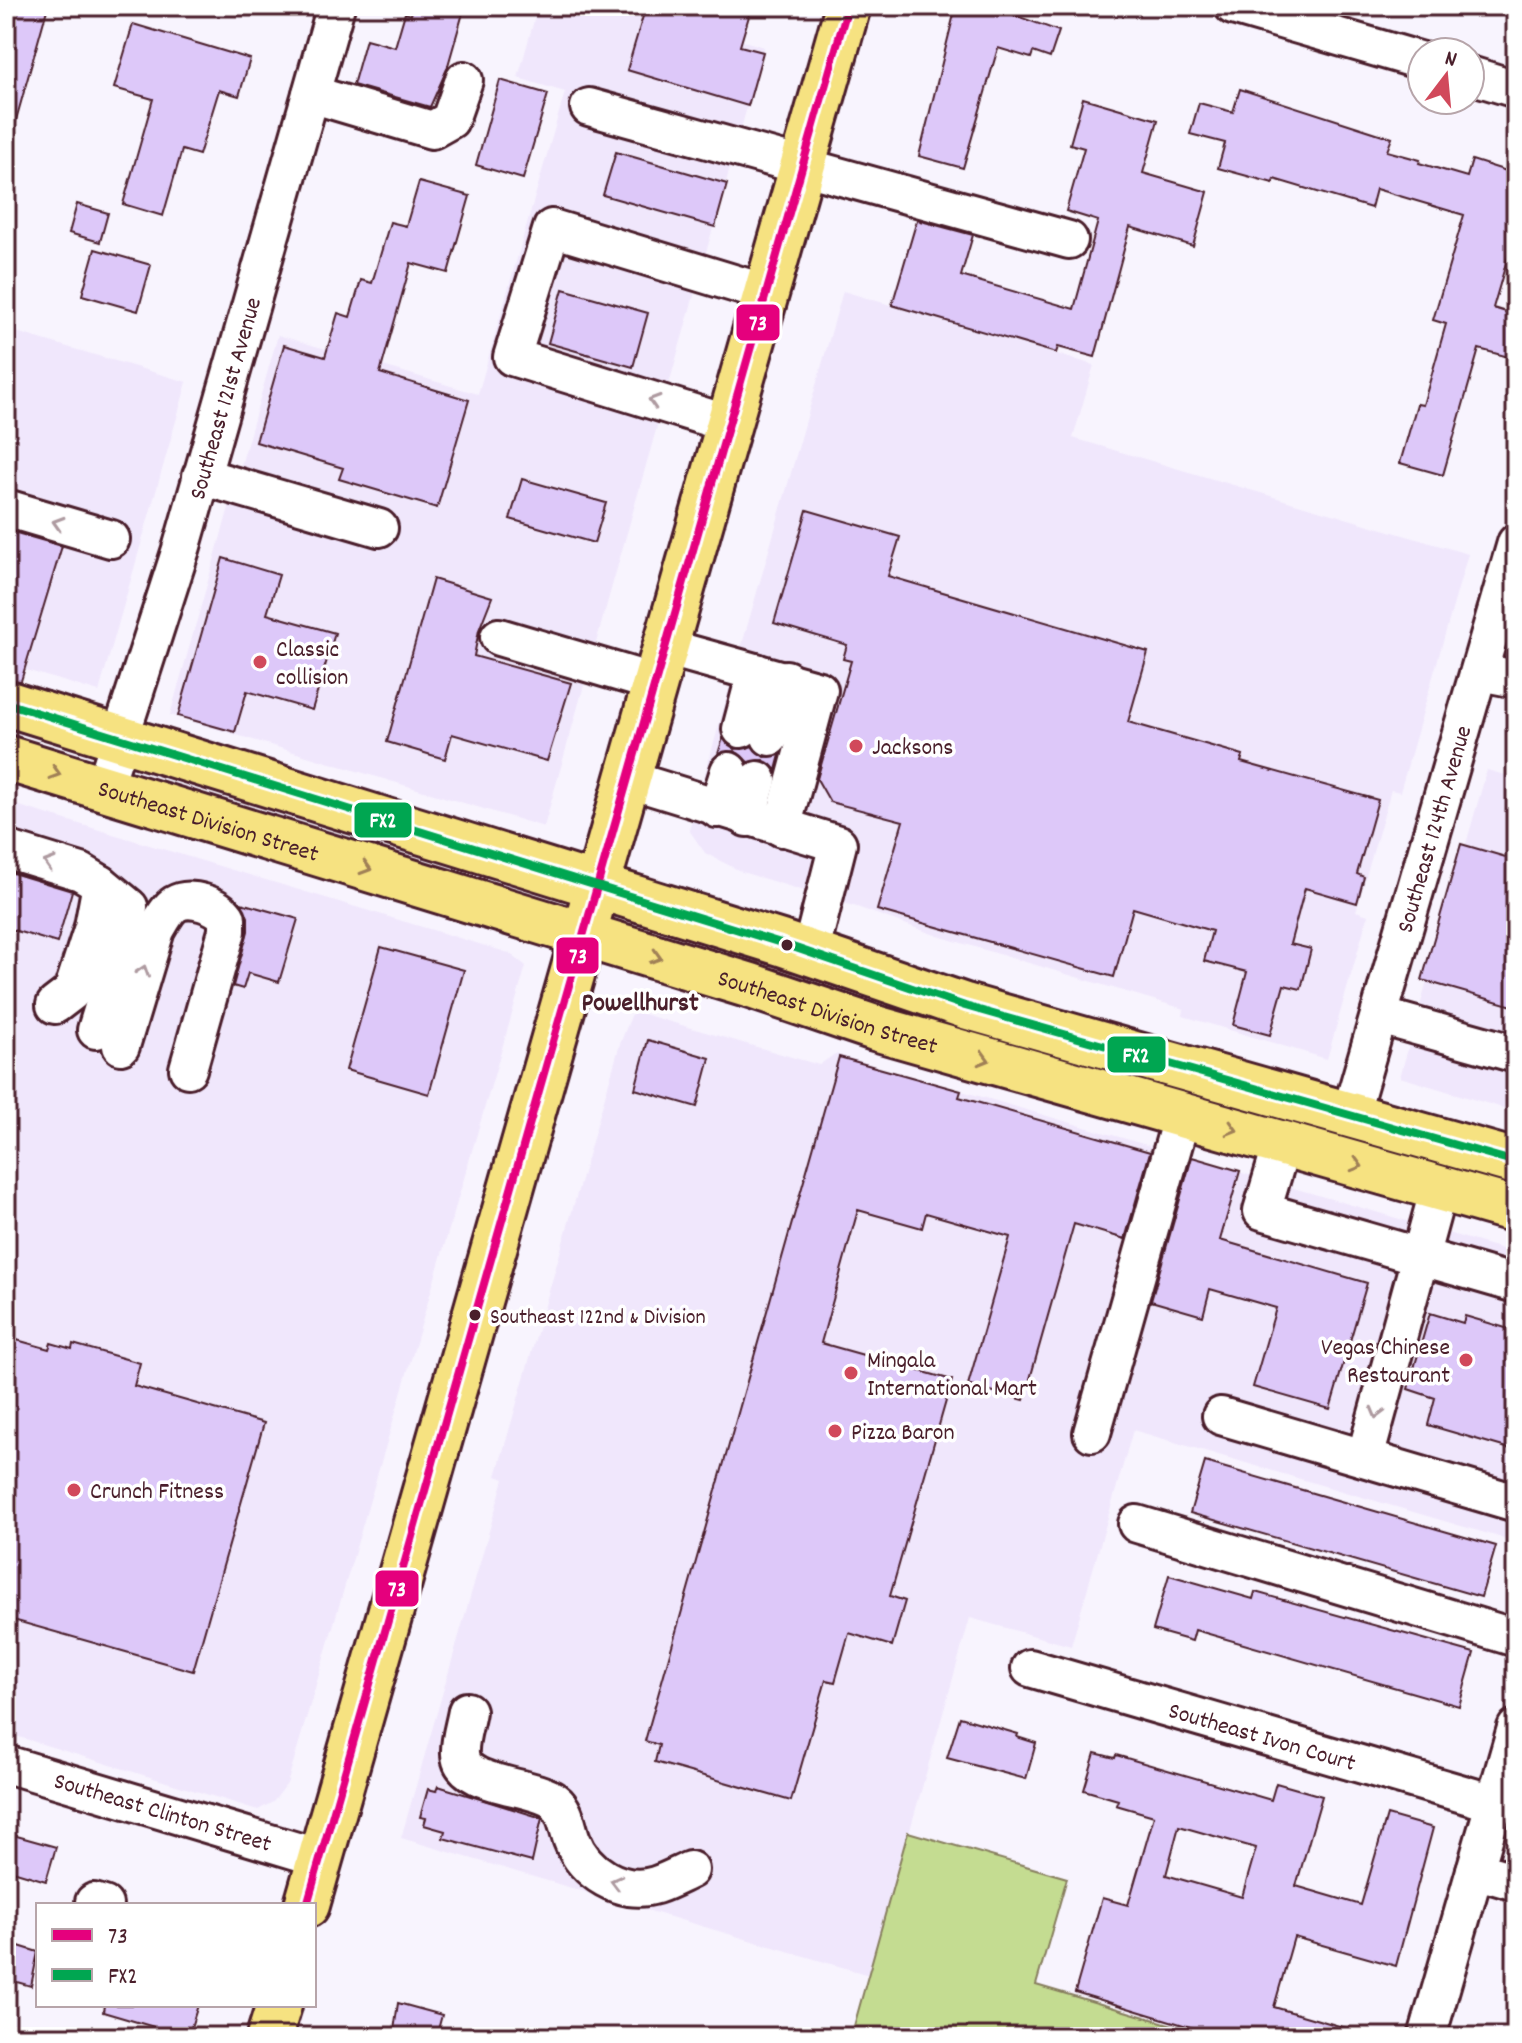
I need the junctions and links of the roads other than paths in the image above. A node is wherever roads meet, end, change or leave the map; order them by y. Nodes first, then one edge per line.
1 (336, 6) edge
2 (848, 6) edge
3 (1233, 6) edge
4 (1406, 56) edge
5 (464, 80) dead end
6 (1486, 80) edge
7 (1516, 89) edge
8 (311, 94) junction
9 (589, 107) dead end
10 (802, 167) junction
11 (1069, 240) dead end
12 (766, 293) junction
13 (729, 424) junction
14 (201, 476) junction
15 (6, 508) edge
16 (379, 528) dead end
17 (111, 539) dead end
18 (1516, 543) edge
19 (499, 637) dead end
20 (660, 665) junction
21 (1480, 672) junction
22 (771, 676) junction
23 (1516, 679) edge
24 (6, 703) edge
25 (755, 733) dead end
26 (119, 737) junction
27 (6, 758) edge
28 (744, 776) dead end
29 (627, 779) junction
30 (104, 788) junction
31 (732, 813) junction
32 (782, 828) junction
33 (6, 849) edge
34 (101, 884) junction
35 (595, 888) junction
36 (581, 934) junction
37 (810, 954) junction
38 (55, 1005) dead end
39 (1380, 1016) junction
40 (1516, 1054) edge
41 (188, 1069) dead end
42 (1182, 1115) junction
43 (1350, 1115) junction
44 (1282, 1144) junction
45 (1516, 1162) edge
46 (1439, 1188) junction
47 (1516, 1210) edge
48 (1420, 1257) junction
49 (1516, 1284) edge
50 (1221, 1416) dead end
51 (1092, 1433) dead end
52 (1365, 1458) junction
53 (1516, 1503) edge
54 (1137, 1524) dead end
55 (1516, 1638) edge
56 (1030, 1668) dead end
57 (467, 1711) dead end
58 (1516, 1728) edge
59 (6, 1764) edge
60 (1494, 1803) junction
61 (320, 1858) junction
62 (690, 1870) dead end
63 (1475, 1870) junction
64 (1516, 1882) edge
65 (308, 1903) edge
66 (278, 2007) edge
67 (269, 2037) edge
68 (1427, 2037) edge

1 - 8 street, Southeast 121st Avenue
2 - 10 main road
3 - 4 street
5 - 8 street
6 - 7 street
8 - 14 street, Southeast 121st Avenue
9 - 10 street
10 - 11 street
10 - 12 main road
12 - 13 main road
13 -> 12 street
13 - 20 main road
14 - 16 street
14 - 26 street, Southeast 121st Avenue
17 -> 15 street
18 - 21 street, Southeast 124th Avenue
19 - 20 street
20 - 22 street
20 - 29 main road
21 - 23 street
21 - 39 street, Southeast 124th Avenue
22 - 25 street
22 - 32 street
24 - 26 main road, Southeast Division Street
26 - 30 street, Southeast 121st Avenue
26 - 35 main road, Southeast Division Street
27 -> 30 main road, Southeast Division Street
28 - 31 street
29 - 31 street
29 - 35 main road
30 -> 36 main road, Southeast Division Street
31 - 32 street
32 - 37 street
34 -> 33 street
34 - 38 street
34 -> 41 street
35 - 36 main road
35 - 37 main road, Southeast Division Street
36 -> 42 main road, Southeast Division Street
36 - 61 main road
37 - 43 main road, Southeast Division Street
39 - 40 street
39 - 43 street, Southeast 124th Avenue
42 -> 44 main road, Southeast Division Street
42 - 51 street
43 - 44 main road
43 - 45 main road, Southeast Division Street
44 -> 46 main road, Southeast Division Street
44 - 48 street
46 - 47 main road, Southeast Division Street
46 - 48 street
48 - 49 street
48 -> 52 street
50 - 52 street
52 - 53 street
54 - 55 street
56 - 60 street, Southeast Ivon Court
62 -> 57 street
58 - 60 street
59 - 61 street, Southeast Clinton Street
60 - 63 street
61 - 65 main road
63 - 64 street
63 - 68 street
66 - 67 main road

